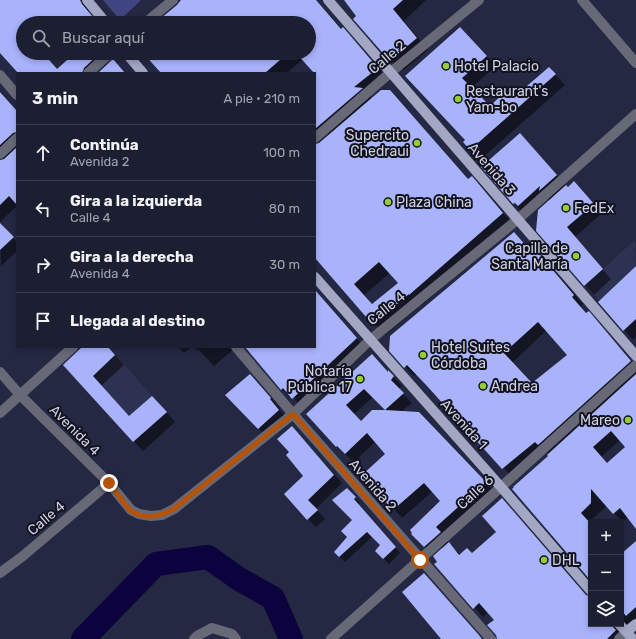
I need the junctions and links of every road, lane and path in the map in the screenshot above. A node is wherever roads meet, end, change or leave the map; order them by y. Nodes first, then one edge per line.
1 (87, 0) edge
2 (173, 0) edge
3 (328, 0) edge
4 (479, 0) edge
5 (582, 0) edge
6 (100, 16) edge
7 (154, 16) edge
8 (102, 60) edge
9 (132, 60) edge
10 (636, 63) edge
11 (89, 72) edge
12 (142, 72) edge
13 (391, 72) junction
14 (0, 75) edge
15 (16, 94) edge
16 (636, 114) edge
17 (316, 137) edge
18 (16, 139) edge
19 (0, 154) edge
20 (517, 220) junction
21 (316, 278) edge
22 (370, 340) junction
23 (72, 348) edge
24 (237, 348) edge
25 (636, 356) edge
26 (636, 365) edge
27 (0, 372) edge
28 (20, 395) junction
29 (0, 413) edge
30 (293, 414) junction
31 (109, 483) junction
32 (501, 488) junction
33 (151, 516) joint
34 (420, 560) junction
35 (0, 573) edge
36 (588, 588) edge
37 (636, 624) edge
38 (621, 627) edge
39 (626, 637) edge
40 (194, 639) edge
41 (236, 639) edge
42 (331, 639) edge
43 (491, 639) edge

1 - 6 main road
2 - 7 street
3 - 13 main road, Avenida 3
4 - 13 street, Calle 2
5 - 10 street
8 - 11 street
9 - 12 main road
13 - 17 street, Calle 2
13 - 20 main road, Avenida 3
14 - 15 street
16 - 20 street, Calle 4
18 - 19 street
20 - 22 street, Calle 4
20 - 25 main road, Avenida 3
21 - 22 main road, Avenida 1
22 - 30 street, Calle 4
22 - 32 main road, Avenida 1
23 - 28 street
24 - 30 street, Avenida 2
26 - 32 street, Calle 6
27 - 28 street, Avenida 4
28 - 29 street
28 - 31 street, Avenida 4
30 - 33 street, Calle 4
30 - 34 street, Avenida 2
31 - 33 street, Avenida 4
31 - 35 street, Calle 4
32 - 34 street, Calle 6
32 - 36 main road, Avenida 1
34 - 42 street, Calle 6
34 - 43 street, Avenida 2
37 - 39 main road
38 - 39 main road
40 - 41 street

